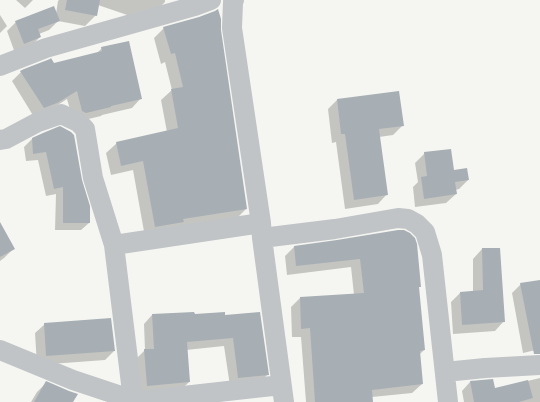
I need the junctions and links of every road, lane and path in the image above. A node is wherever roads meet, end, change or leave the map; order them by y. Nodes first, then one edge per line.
1 (211, 0) edge
2 (234, 0) edge
3 (0, 66) edge
4 (0, 140) edge
5 (262, 230) junction
6 (114, 245) junction
7 (0, 350) edge
8 (540, 365) edge
9 (445, 372) junction
10 (283, 393) edge
11 (133, 401) edge
12 (448, 402) edge

1 - 3 street
2 - 5 street
4 - 6 street
5 - 6 street
5 - 9 street
5 - 10 street
6 - 11 street
7 - 11 street
8 - 9 street
9 - 12 street
10 - 11 street

